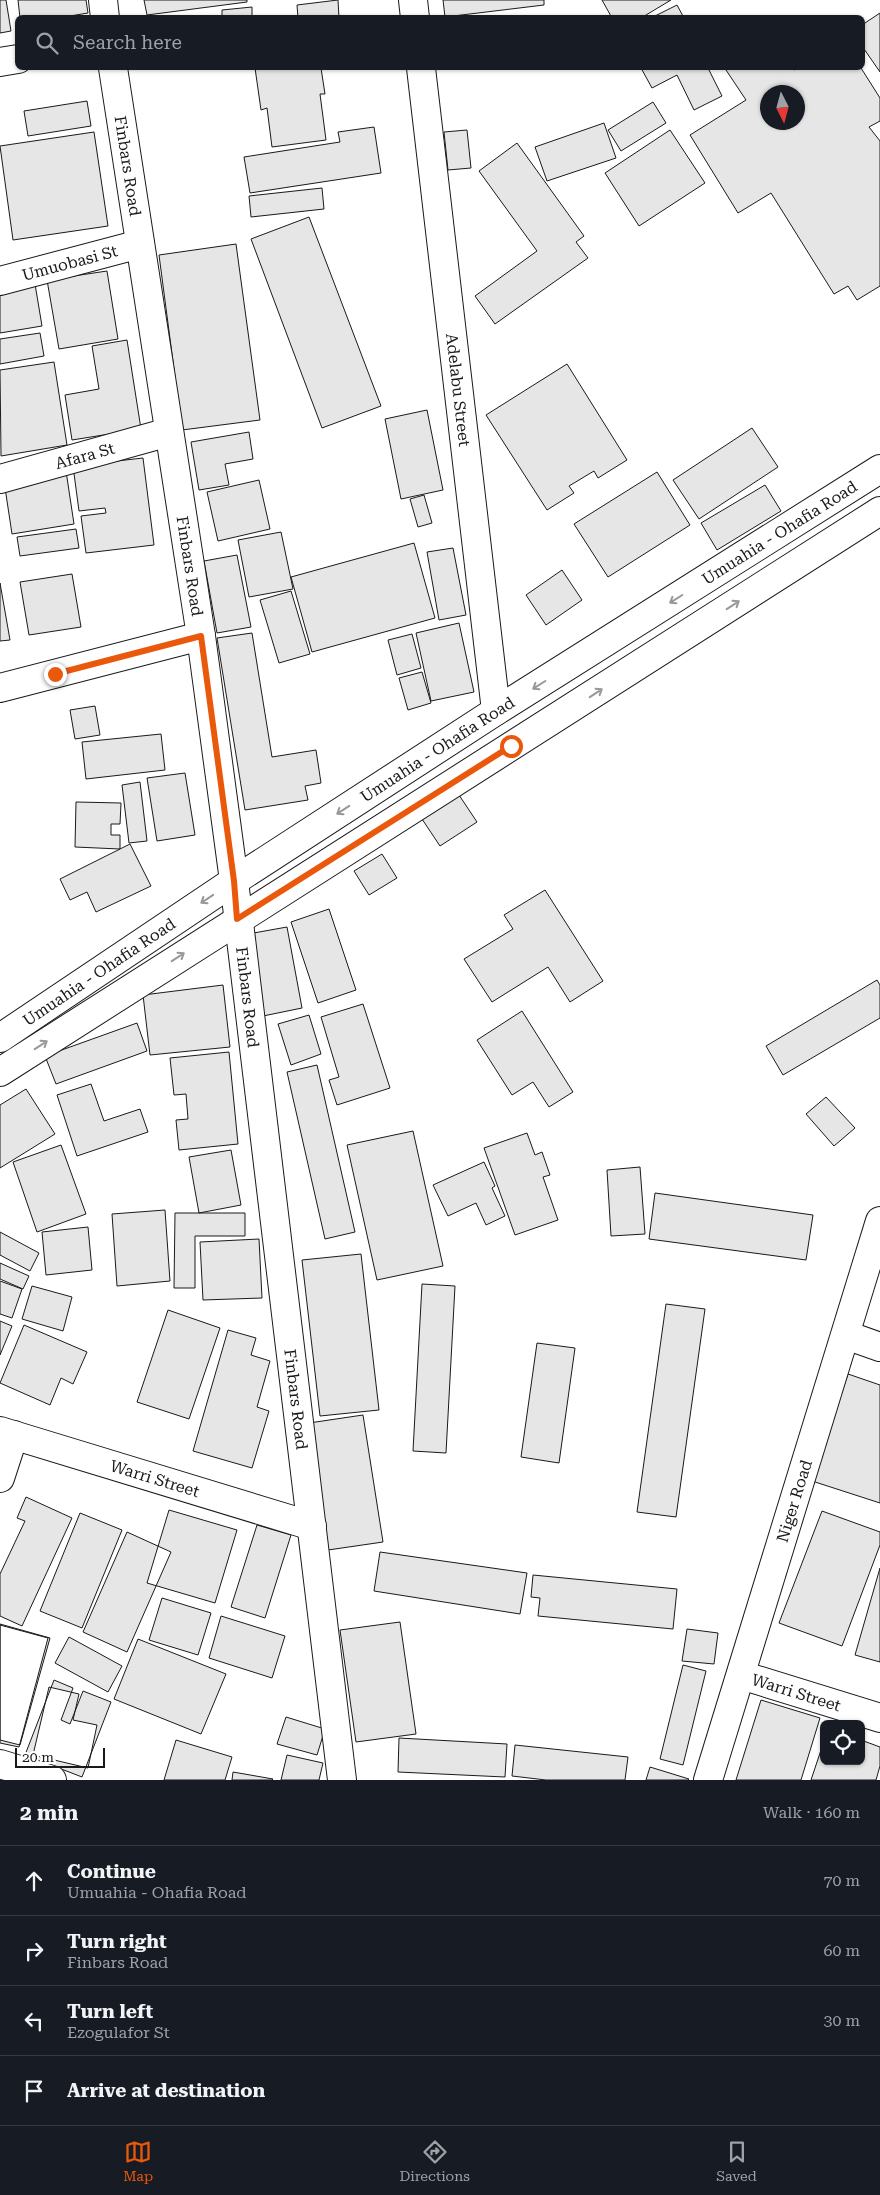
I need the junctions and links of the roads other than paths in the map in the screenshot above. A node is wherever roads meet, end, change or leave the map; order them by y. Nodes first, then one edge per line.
1 (103, 0) edge
2 (413, 0) edge
3 (105, 15) edge
4 (416, 15) edge
5 (15, 60) edge
6 (0, 62) edge
7 (113, 70) edge
8 (421, 70) edge
9 (140, 244) junction
10 (0, 281) edge
11 (169, 432) junction
12 (880, 469) edge
13 (0, 479) edge
14 (880, 511) edge
15 (201, 636) junction
16 (0, 688) edge
17 (496, 711) junction
18 (234, 881) junction
19 (237, 919) junction
20 (0, 1038) edge
21 (0, 1072) edge
22 (880, 1221) edge
23 (846, 1335) junction
24 (880, 1347) edge
25 (7, 1433) edge
26 (0, 1478) edge
27 (312, 1526) junction
28 (741, 1674) junction
29 (880, 1718) edge
30 (0, 1764) edge
31 (52, 1780) edge
32 (342, 1780) edge
33 (708, 1780) edge

1 - 3 street
2 - 4 street
5 - 6 street
7 - 9 street, Finbars Road
8 - 17 street, Adelabu Street
9 - 10 street, Umuobasi St
9 - 11 street, Finbars Road
11 - 13 street, Afara St
11 - 15 street, Finbars Road
12 -> 17 street, Umuahia - Ohafia Road
19 -> 14 street, Umuahia - Ohafia Road
15 - 16 street
15 - 18 street, Finbars Road
17 -> 18 street, Umuahia - Ohafia Road
18 - 19 street, Finbars Road
18 -> 20 street, Umuahia - Ohafia Road
21 -> 19 street, Umuahia - Ohafia Road
19 - 27 street, Finbars Road
22 - 23 street, Niger Road
23 - 24 street
23 - 28 street, Niger Road
25 - 26 street
25 - 27 street, Warri Street
27 - 32 street, Finbars Road
28 - 29 street, Warri Street
28 - 33 street, Niger Road
30 - 31 street

